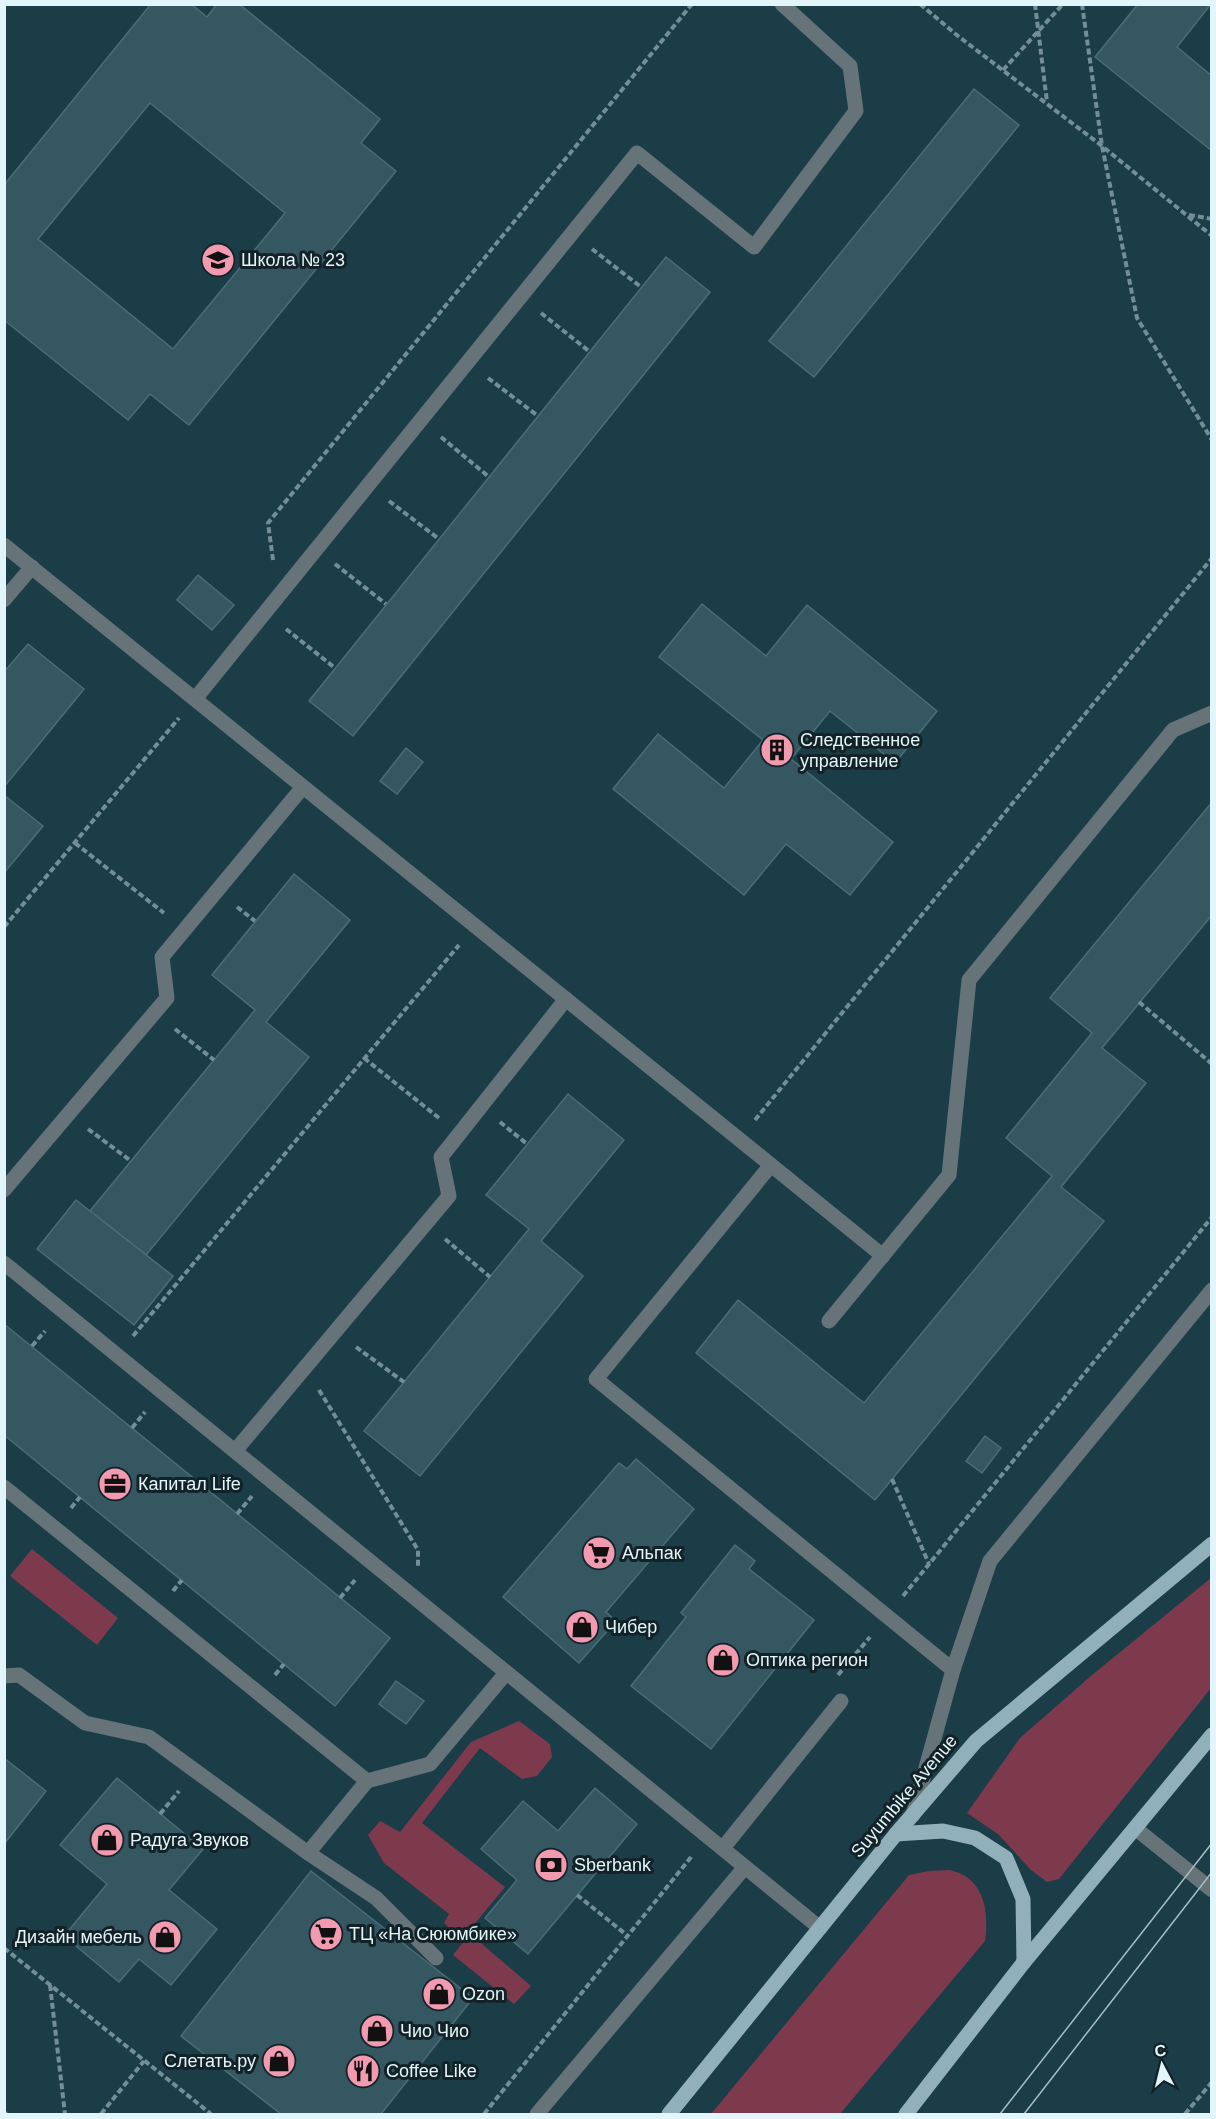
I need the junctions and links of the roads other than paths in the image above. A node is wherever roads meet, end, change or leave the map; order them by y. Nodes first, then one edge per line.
1 (782, 4) edge
2 (4, 545) edge
3 (32, 567) junction
4 (4, 600) edge
5 (195, 699) junction
6 (1212, 713) edge
7 (303, 787) junction
8 (566, 999) junction
9 (771, 1165) junction
10 (4, 1190) edge
11 (883, 1256) junction
12 (4, 1263) edge
13 (1212, 1290) edge
14 (829, 1321) dead end
15 (236, 1451) junction
16 (4, 1487) edge
17 (1212, 1544) edge
18 (953, 1671) junction
19 (506, 1673) junction
20 (4, 1676) edge
21 (841, 1701) dead end
22 (1212, 1735) edge
23 (367, 1781) junction
24 (913, 1815) junction
25 (1135, 1828) junction
26 (896, 1834) junction
27 (723, 1848) junction
28 (308, 1852) junction
29 (745, 1867) junction
30 (1212, 1890) edge
31 (820, 1928) junction
32 (436, 1958) dead end
33 (1024, 1962) junction
34 (537, 2115) edge
35 (669, 2115) edge
36 (906, 2115) edge

1 - 5 street
2 - 3 street
3 - 4 street
3 - 5 street
5 - 7 street
6 - 11 street
7 - 8 street
7 - 10 street
8 - 9 street
8 - 15 street
9 - 11 street
9 - 18 street
11 - 14 street
12 - 15 street
13 - 18 street
15 - 19 street
16 - 23 street
17 - 24 main road, Suyumbike Avenue
18 - 24 street
19 - 23 street
19 - 27 street
20 - 28 street
21 - 27 street
22 - 25 main road
23 - 28 street
24 - 26 main road, Suyumbike Avenue
25 - 30 street
25 - 33 main road
26 - 31 main road, Suyumbike Avenue
26 - 33 main road
27 - 29 street
28 - 32 street
29 - 31 street
29 - 34 street
31 - 35 main road, Suyumbike Avenue
33 - 36 main road

